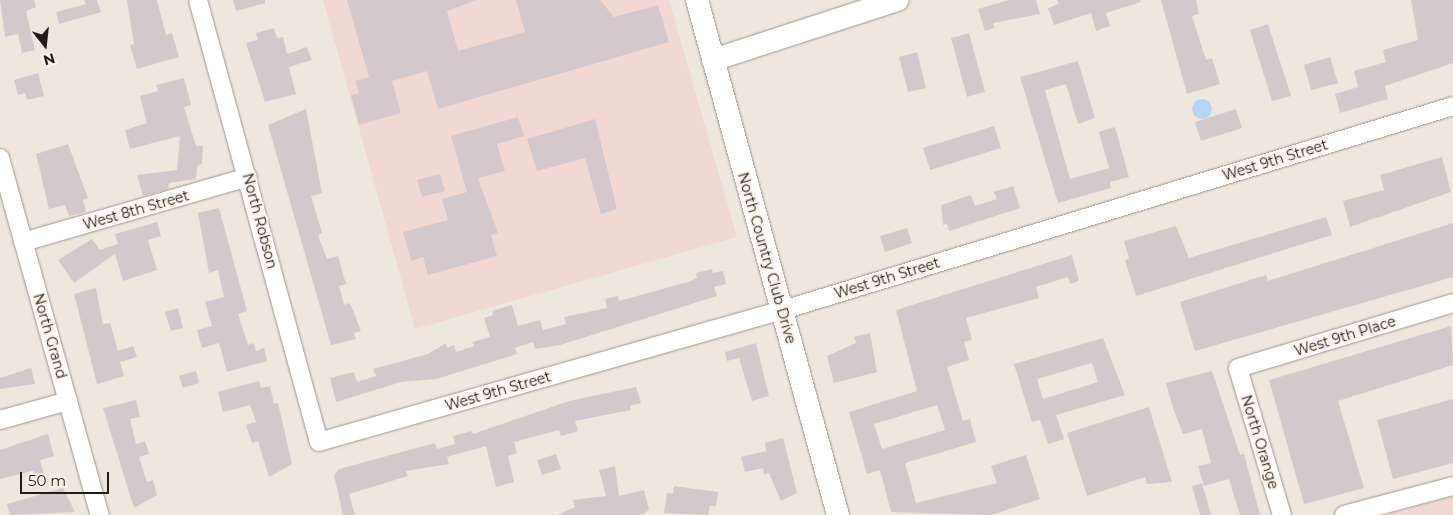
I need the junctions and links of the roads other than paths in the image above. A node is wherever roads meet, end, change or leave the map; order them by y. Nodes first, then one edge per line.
1 (198, 0) edge
2 (696, 0) edge
3 (898, 0) edge
4 (713, 60) junction
5 (1453, 106) edge
6 (1, 162) edge
7 (248, 177) junction
8 (24, 242) junction
9 (1453, 303) edge
10 (782, 310) junction
11 (1238, 368) joint
12 (68, 401) junction
13 (0, 420) edge
14 (319, 442) joint
15 (1453, 486) edge
16 (100, 515) edge
17 (838, 515) edge
18 (1282, 515) edge
19 (1344, 515) edge

1 - 7 street, North Robson
2 - 4 main road, North Country Club Drive
3 - 4 main road
4 - 10 main road, North Country Club Drive
5 - 10 street, West 9th Street
6 - 8 street, North Grand
7 - 8 street, West 8th Street
7 - 14 street, North Robson
8 - 12 street, North Grand
9 - 11 street, West 9th Place
10 - 14 street, West 9th Street
10 - 17 main road, North Country Club Drive
11 - 18 street, North Orange
12 - 13 street
12 - 16 street, North Grand
15 - 19 street

